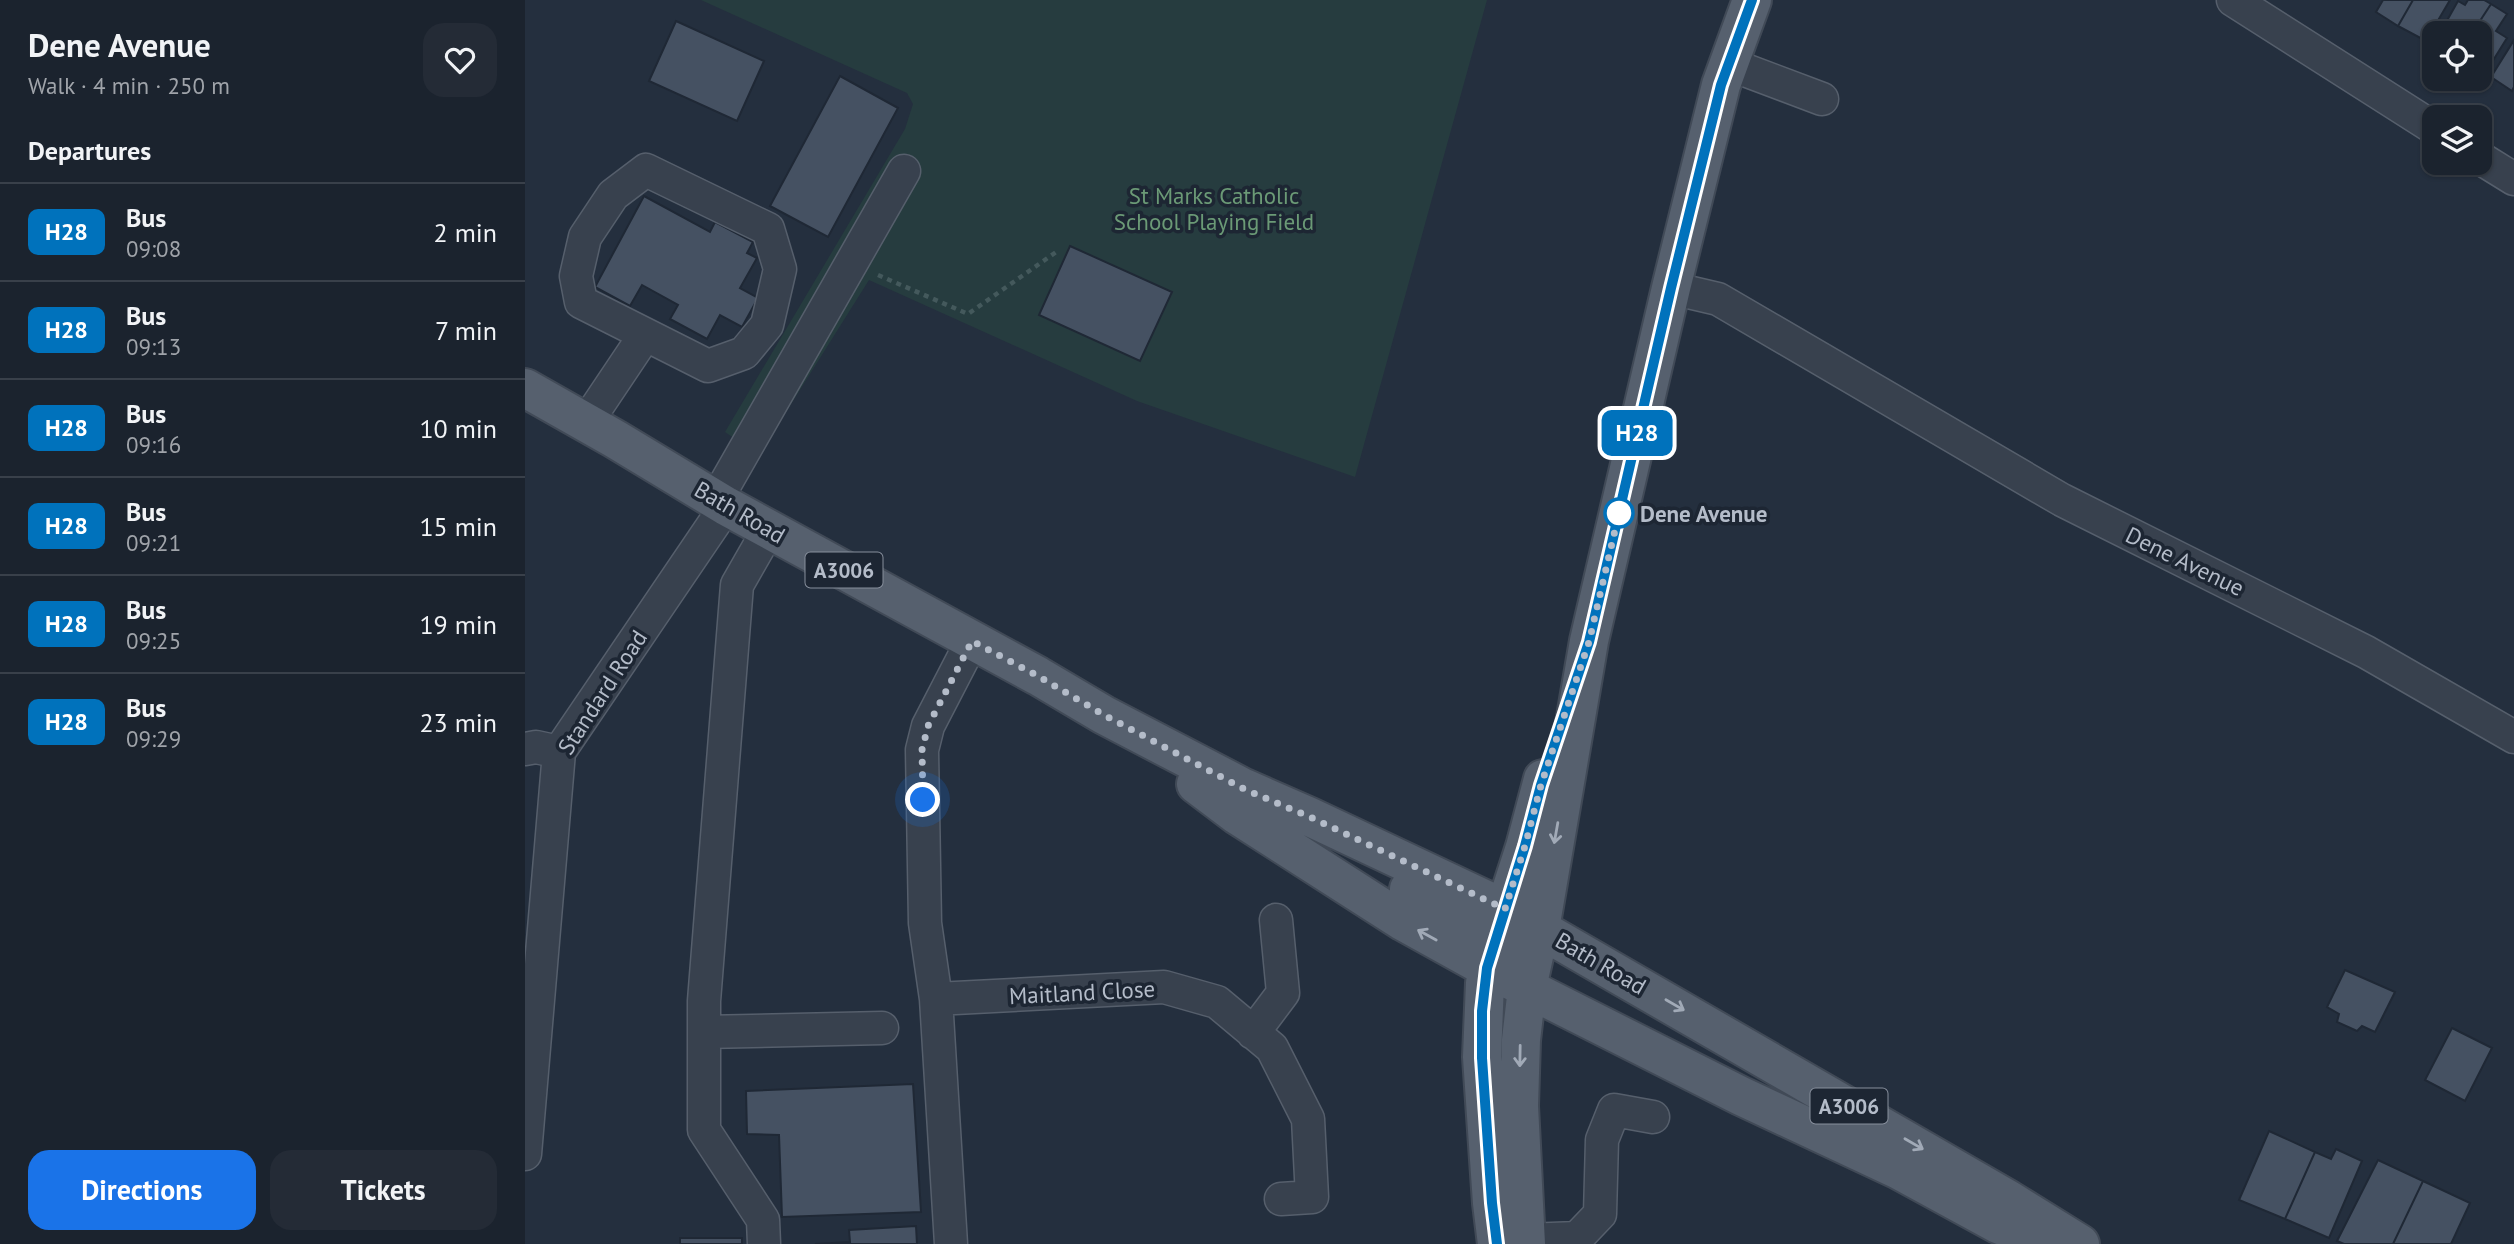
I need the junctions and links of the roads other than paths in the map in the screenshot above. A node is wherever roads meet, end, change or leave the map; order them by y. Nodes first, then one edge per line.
1 (1752, 0) edge
2 (2233, 0) edge
3 (1729, 64) junction
4 (1822, 99) dead end
5 (2422, 120) edge
6 (2492, 165) edge
7 (904, 171) dead end
8 (2514, 179) edge
9 (1671, 288) junction
10 (645, 335) junction
11 (525, 388) edge
12 (586, 423) junction
13 (721, 503) junction
14 (769, 529) junction
15 (972, 641) junction
16 (1589, 642) junction
17 (1104, 715) junction
18 (2514, 737) edge
19 (525, 749) edge
20 (559, 752) junction
21 (1276, 919) dead end
22 (1495, 939) junction
23 (1533, 958) junction
24 (936, 999) junction
25 (882, 1028) dead end
26 (704, 1032) junction
27 (1253, 1033) junction
28 (1653, 1117) dead end
29 (525, 1154) edge
30 (1281, 1199) dead end
31 (1998, 1222) edge
32 (1517, 1243) edge
33 (764, 1244) edge
34 (951, 1244) edge
35 (2045, 1244) edge
36 (2080, 1244) edge

1 - 3 main road
2 - 5 street
3 - 4 street
3 - 9 main road
6 - 8 street
7 - 13 street, Standard Road
9 - 16 main road
9 - 18 street, Dene Avenue
10 - 10 street
10 - 12 street
11 - 12 main road, Bath Road / A3006
12 - 13 main road, Bath Road / A3006
13 - 14 main road, Bath Road / A3006
13 - 20 street, Standard Road
14 - 15 main road, Bath Road / A3006
14 - 26 street
15 - 17 main road, Bath Road / A3006
15 - 24 street
16 - 22 main road
16 -> 23 main road
17 - 22 main road, Bath Road / A3006
22 -> 17 main road, Bath Road / A3006
19 - 20 street
20 - 29 street, Standard Road
21 - 27 street
22 - 23 main road, Bath Road / A3006
22 - 23 main road, Bath Road / A3006
22 - 32 main road
23 -> 31 main road, Bath Road / A3006
23 - 31 main road, Bath Road / A3006
23 -> 32 main road
24 - 27 street, Maitland Close
24 - 34 street
25 - 26 street
26 - 33 street
27 - 30 street, Maitland Close
28 - 32 street
31 - 35 main road, Bath Road / A3006
31 - 36 main road, Bath Road / A3006

